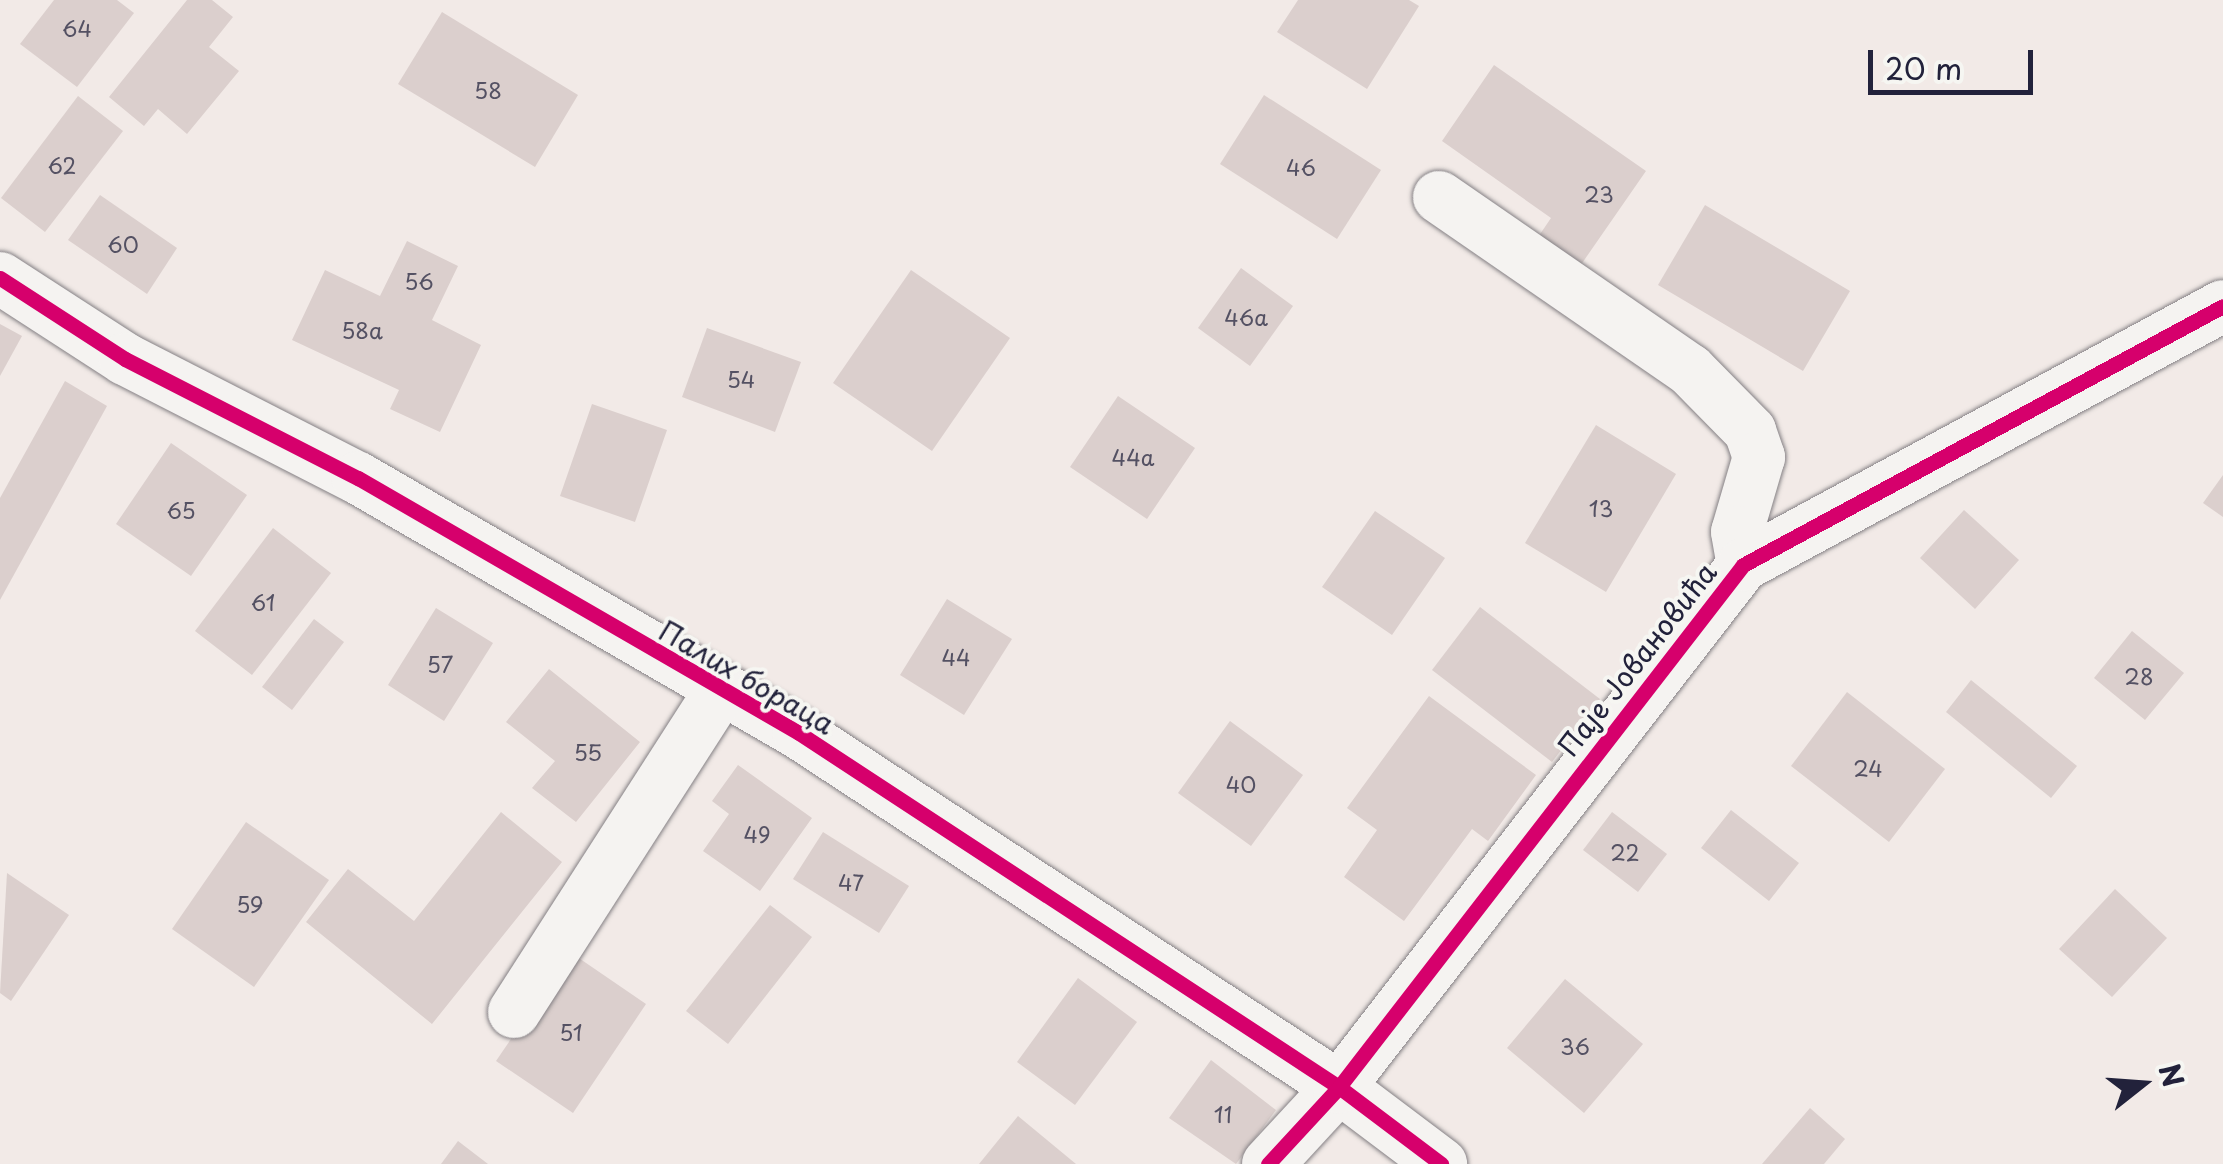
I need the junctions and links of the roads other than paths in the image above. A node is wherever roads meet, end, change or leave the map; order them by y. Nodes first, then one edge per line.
1 (1440, 196) dead end
2 (0, 278) edge
3 (2223, 306) edge
4 (1743, 564) junction
5 (720, 691) junction
6 (514, 1012) dead end
7 (1339, 1087) junction
8 (1268, 1164) edge
9 (1441, 1164) edge

1 - 4 street, Паје Јовановића
2 - 5 street, Палих бораца
3 - 4 street, Паје Јовановића
4 - 7 street, Паје Јовановића
5 - 6 street
5 - 7 street, Палих бораца
7 - 8 street, Паје Јовановића
7 - 9 street, Палих бораца

